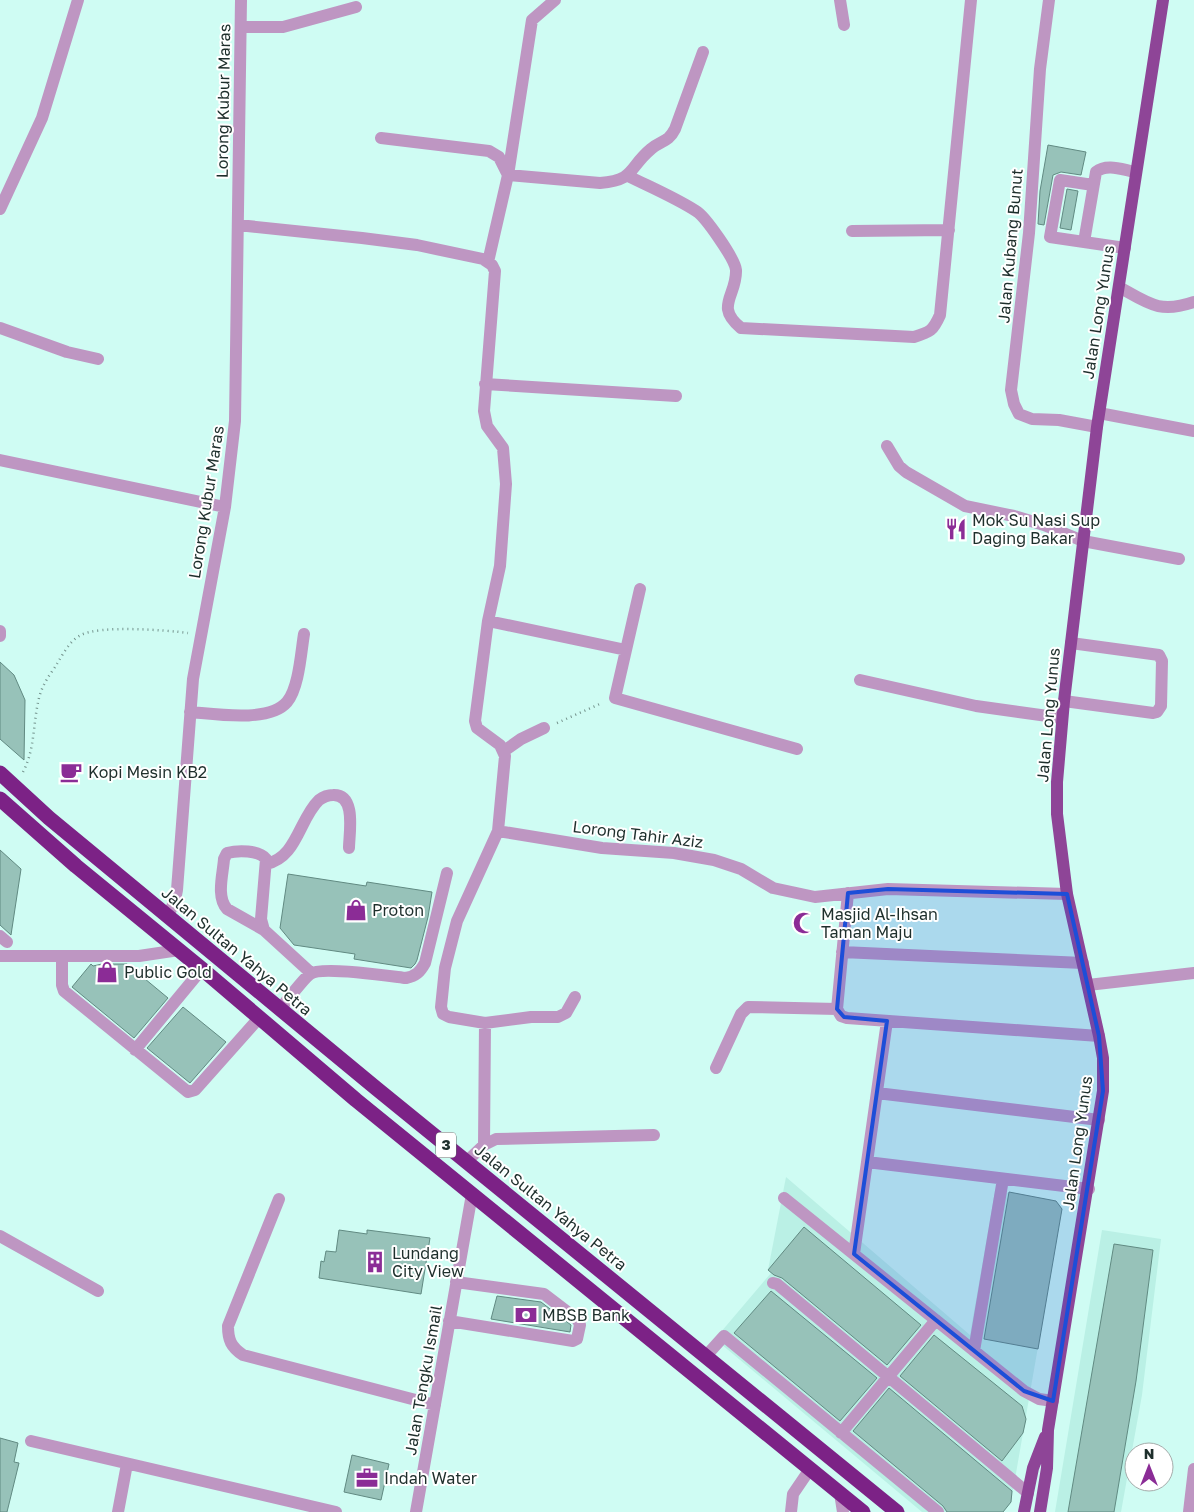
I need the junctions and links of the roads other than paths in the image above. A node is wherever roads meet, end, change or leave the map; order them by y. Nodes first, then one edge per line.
1 (78, 0) edge
2 (241, 0) edge
3 (555, 0) edge
4 (840, 0) edge
5 (971, 0) edge
6 (1048, 0) edge
7 (1163, 0) edge
8 (356, 7) dead end
9 (844, 25) dead end
10 (241, 27) junction
11 (703, 52) dead end
12 (381, 138) dead end
13 (1136, 172) junction
14 (508, 175) junction
15 (628, 176) junction
16 (1093, 186) junction
17 (0, 209) edge
18 (238, 225) junction
19 (949, 230) junction
20 (852, 231) dead end
21 (1084, 242) junction
22 (1125, 248) junction
23 (488, 262) junction
24 (1118, 287) junction
25 (1194, 302) edge
26 (0, 328) edge
27 (98, 359) dead end
28 (485, 384) junction
29 (676, 396) dead end
30 (1100, 413) junction
31 (1097, 427) junction
32 (1194, 431) edge
33 (887, 446) dead end
34 (0, 460) edge
35 (225, 507) junction
36 (1083, 540) junction
37 (1179, 559) dead end
38 (640, 589) dead end
39 (488, 622) junction
40 (0, 631) edge
41 (304, 634) dead end
42 (0, 636) edge
43 (1070, 643) junction
44 (626, 650) junction
45 (860, 680) dead end
46 (1064, 701) junction
47 (190, 712) junction
48 (1062, 718) junction
49 (544, 728) road end
50 (797, 749) dead end
51 (504, 751) junction
52 (0, 773) edge
53 (0, 799) edge
54 (498, 831) junction
55 (349, 848) dead end
56 (266, 864) junction
57 (447, 873) dead end
58 (848, 893) junction
59 (1067, 894) junction
60 (168, 916) junction
61 (264, 930) junction
62 (180, 950) junction
63 (842, 952) junction
64 (0, 956) edge
65 (62, 956) junction
66 (1083, 963) junction
67 (202, 969) junction
68 (311, 973) junction
69 (1194, 973) edge
70 (1088, 985) junction
71 (575, 997) dead end
72 (280, 1009) junction
73 (837, 1009) junction
74 (259, 1018) junction
75 (887, 1021) junction
76 (485, 1023) junction
77 (1099, 1036) junction
78 (136, 1050) junction
79 (716, 1068) dead end
80 (877, 1093) junction
81 (1099, 1120) junction
82 (654, 1135) dead end
83 (484, 1144) junction
84 (466, 1162) junction
85 (867, 1162) junction
86 (1003, 1178) junction
87 (1089, 1189) junction
88 (472, 1194) junction
89 (784, 1198) dead end
90 (279, 1199) dead end
91 (0, 1236) edge
92 (854, 1254) junction
93 (456, 1282) junction
94 (773, 1283) dead end
95 (98, 1291) dead end
96 (936, 1320) junction
97 (450, 1321) junction
98 (974, 1351) junction
99 (706, 1356) junction
100 (888, 1377) junction
101 (1053, 1401) junction
102 (435, 1405) junction
103 (1048, 1430) junction
104 (841, 1433) junction
105 (31, 1441) dead end
106 (127, 1464) junction
107 (810, 1469) junction
108 (1194, 1469) edge
109 (840, 1493) junction
110 (1028, 1493) junction
111 (118, 1512) edge
112 (336, 1512) edge
113 (416, 1512) edge
114 (791, 1512) edge
115 (843, 1512) edge
116 (863, 1512) edge
117 (897, 1512) edge
118 (938, 1512) edge
119 (1024, 1512) edge
120 (1040, 1512) edge
121 (1189, 1512) edge

1 - 17 street
2 - 10 street, Lorong Kubur Maras
3 - 14 street
4 - 9 street
5 - 19 street
6 - 31 street, Jalan Kubang Bunut
7 - 13 main road, Jalan Long Yunus
8 - 10 street
10 - 18 street, Lorong Kubur Maras
11 - 15 street
12 - 14 street
13 - 16 street
13 - 22 main road, Jalan Long Yunus
14 - 15 street
14 - 23 street
15 - 19 street
16 - 21 street
16 - 21 street
18 - 23 street
18 - 35 street, Lorong Kubur Maras
19 - 20 street
21 - 22 street
22 - 24 main road, Jalan Long Yunus
23 - 28 street
24 - 25 street
24 - 30 main road, Jalan Long Yunus
26 - 27 street
28 - 29 street
28 - 39 street
30 - 31 main road, Jalan Long Yunus
30 - 32 street
31 - 36 main road, Jalan Long Yunus
33 - 36 street
34 - 35 street
35 - 47 street, Lorong Kubur Maras
36 - 37 street
36 - 43 main road, Jalan Long Yunus
38 - 44 street
39 - 44 street
39 - 51 street
40 - 42 street
41 - 47 street
43 - 46 main road, Jalan Long Yunus
43 - 46 street
44 - 50 street
45 - 48 street
46 - 48 main road, Jalan Long Yunus
47 - 60 street, Lorong Kubur Maras
48 - 59 main road, Jalan Long Yunus
49 - 51 street
51 - 54 street
52 - 60 highway, Jalan Sultan Yahya Petra / 3
53 - 62 highway, 3
54 - 58 street, Lorong Tahir Aziz
54 - 76 street
55 - 56 street
56 - 61 street
56 - 61 street
57 - 68 street
58 - 59 street, Lorong Tahir Aziz
58 - 63 street
59 - 66 main road, Jalan Long Yunus
60 - 72 highway, Jalan Sultan Yahya Petra / 3
61 - 68 street
62 - 65 street
62 - 67 highway, 3
63 - 66 street
63 - 73 street
64 - 65 street
65 - 78 street
66 - 70 main road, Jalan Long Yunus
67 - 74 highway, 3
67 - 78 street
68 - 72 street
69 - 70 street
70 - 77 main road, Jalan Long Yunus
71 - 76 street
72 - 84 highway, Jalan Sultan Yahya Petra / 3
73 - 75 street
73 - 79 street
74 - 78 street
74 - 88 highway, 3
75 - 77 street
75 - 80 street
76 - 83 street
77 - 81 main road, Jalan Long Yunus
80 - 81 street
80 - 85 street
81 - 87 main road, Jalan Long Yunus
82 - 83 street
83 - 84 street
84 - 99 highway, Jalan Sultan Yahya Petra / 3
85 - 86 street
85 - 92 street
86 - 87 street
86 - 98 street
87 - 101 main road, Jalan Long Yunus
88 - 93 street, Jalan Tengku Ismail
88 - 107 highway, 3
89 - 92 street
90 - 102 street
91 - 95 street
92 - 96 street
93 - 97 street, Jalan Tengku Ismail
93 - 97 street
94 - 100 street
96 - 98 street
96 - 100 street
97 - 102 street, Jalan Tengku Ismail
98 - 101 street
99 - 104 street
99 - 117 highway, Jalan Sultan Yahya Petra / 3
100 - 104 street
100 - 110 street
101 - 103 main road, Jalan Long Yunus
102 - 113 street, Jalan Tengku Ismail
103 - 110 main road, Jalan Long Yunus
103 - 120 main road, Jalan Long Yunus
104 - 118 street
105 - 106 street
106 - 111 street
106 - 112 street
107 - 109 highway, 3
107 - 114 street
108 - 121 street
109 - 115 street
109 - 116 highway, 3
110 - 119 main road, Jalan Long Yunus

